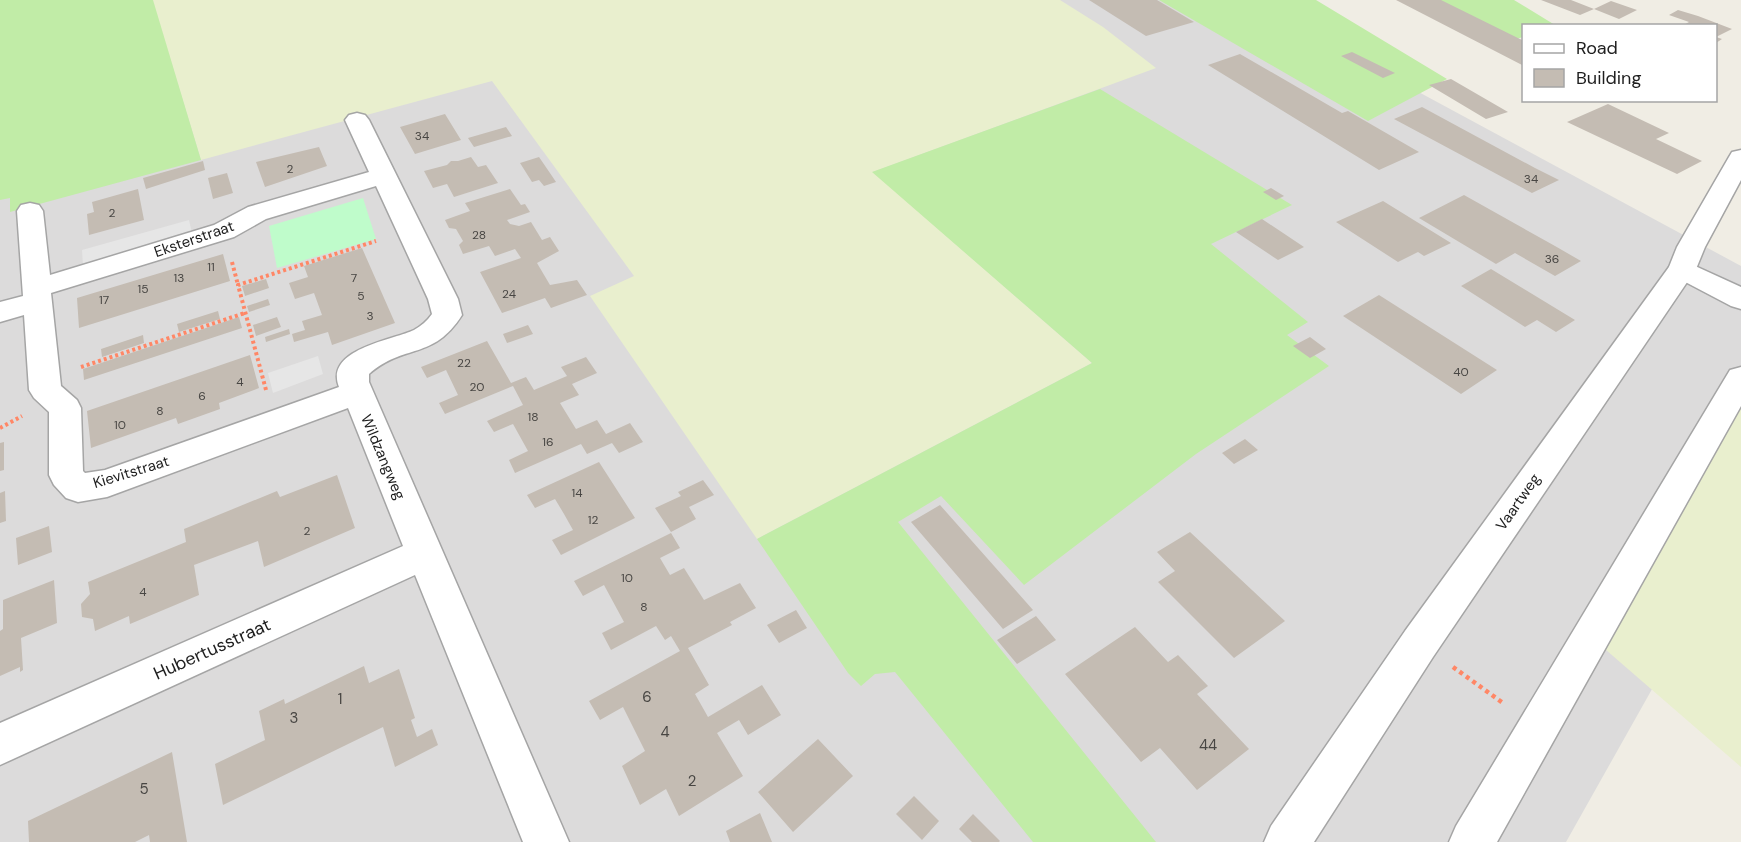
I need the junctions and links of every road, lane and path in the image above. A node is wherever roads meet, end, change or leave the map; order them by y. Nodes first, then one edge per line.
1 (357, 120) dead end
2 (1741, 157) edge
3 (383, 176) junction
4 (30, 210) dead end
5 (409, 230) junction
6 (1682, 268) junction
7 (38, 295) junction
8 (1741, 299) edge
9 (0, 312) edge
10 (245, 313) junction
11 (1741, 378) edge
12 (44, 379) junction
13 (356, 393) junction
14 (275, 422) junction
15 (424, 554) junction
16 (1419, 644) junction
17 (1538, 728) junction
18 (0, 744) edge
19 (546, 842) edge
20 (1287, 842) edge
21 (1472, 842) edge

1 - 3 street, Wildzangweg
2 - 6 street, Vaartweg
3 - 5 street, Wildzangweg
3 - 7 street, Eksterstraat
4 - 7 street, Kievitstraat
5 - 10 path
5 - 13 street, Wildzangweg
6 - 8 street
6 - 16 street, Vaartweg
7 - 9 street, Eksterstraat
7 - 12 street, Kievitstraat
10 - 12 path
10 - 14 path
11 - 17 street
12 - 14 street, Kievitstraat
13 - 14 street, Kievitstraat
13 - 15 street, Wildzangweg
15 - 18 street, Hubertusstraat
15 - 19 street, Wildzangweg
16 - 17 path
16 - 20 street, Vaartweg
17 - 21 street

